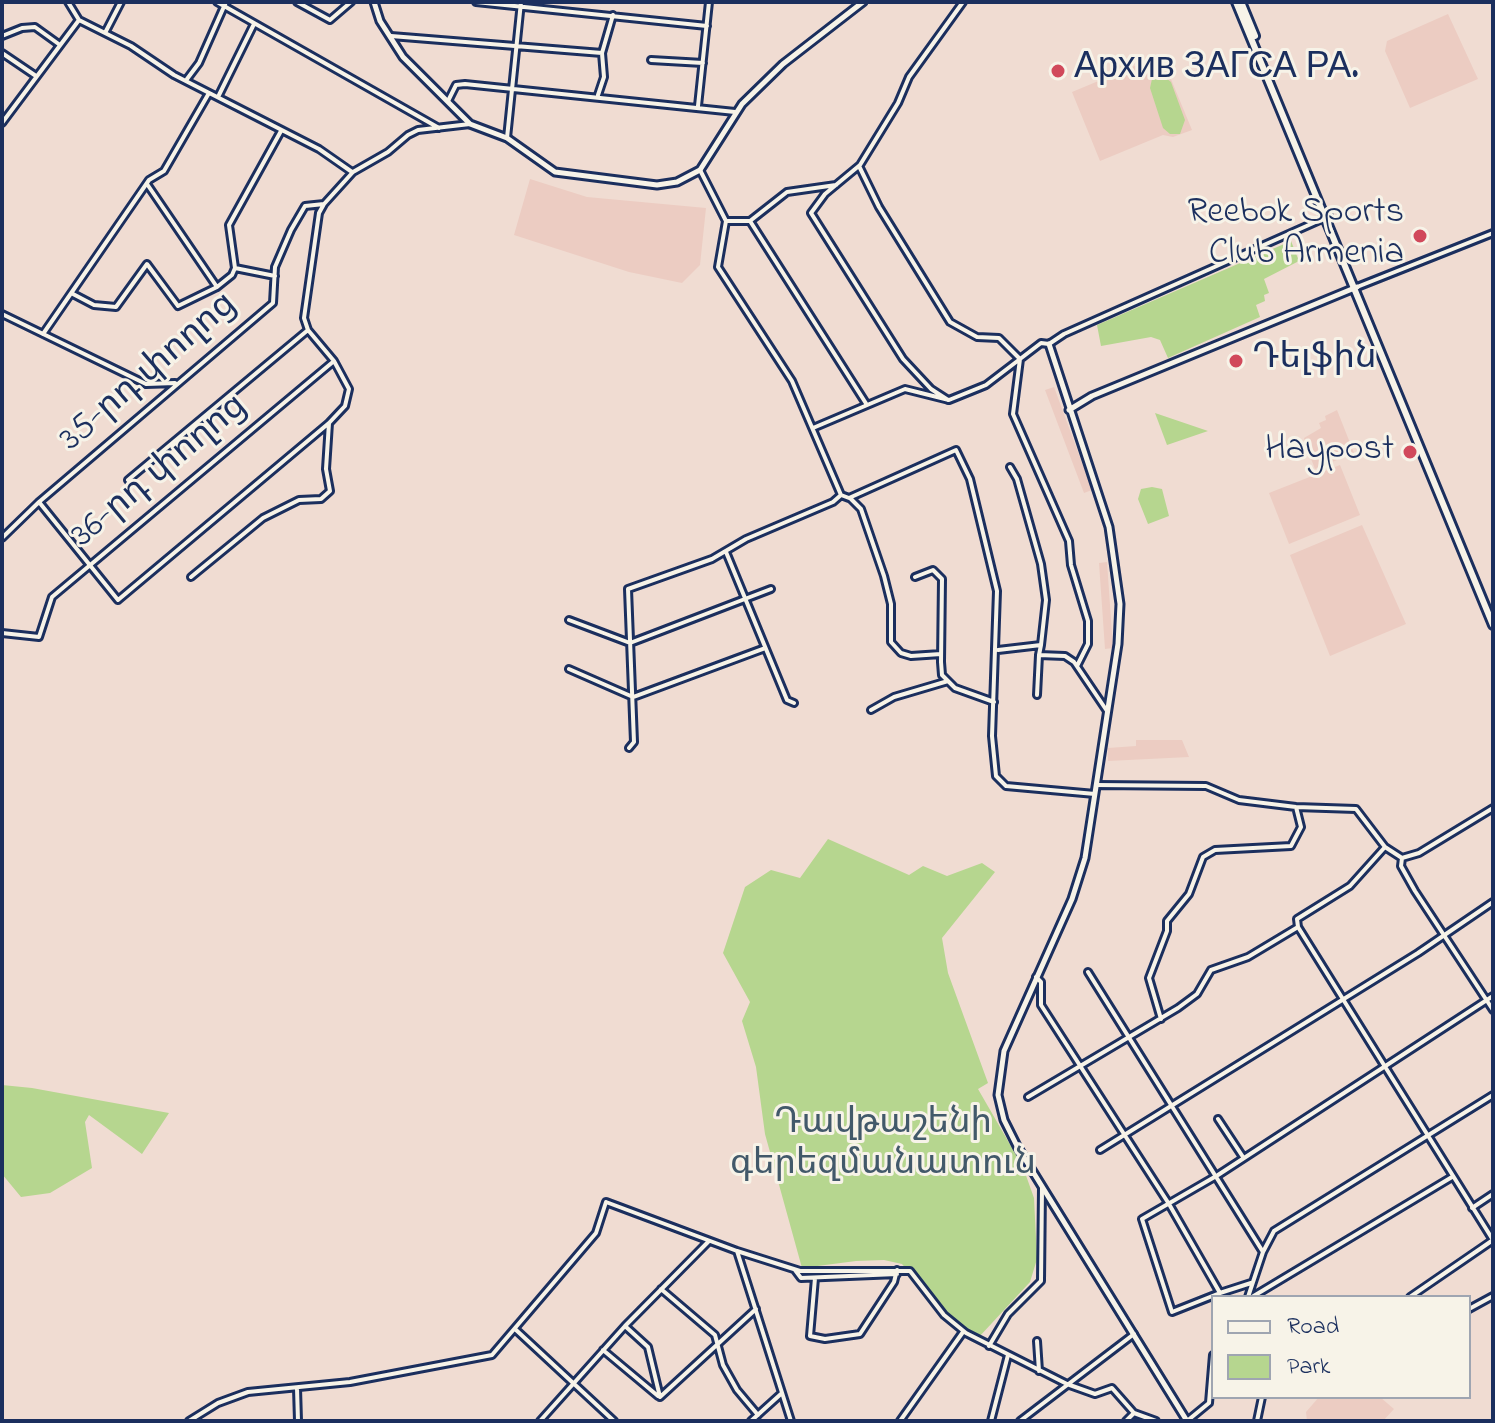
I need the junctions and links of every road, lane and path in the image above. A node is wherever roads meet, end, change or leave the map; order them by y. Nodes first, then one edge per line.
1 (68, 2) edge
2 (121, 2) edge
3 (217, 2) edge
4 (297, 2) edge
5 (351, 2) edge
6 (374, 2) edge
7 (476, 2) edge
8 (709, 2) edge
9 (863, 2) edge
10 (963, 2) edge
11 (1238, 2) edge
12 (225, 4) edge
13 (521, 5) edge
14 (613, 15) junction
15 (79, 20) junction
16 (254, 23) junction
17 (707, 26) junction
18 (105, 33) junction
19 (2, 36) edge
20 (389, 36) junction
21 (60, 45) junction
22 (516, 47) junction
23 (2, 53) edge
24 (602, 53) junction
25 (651, 60) dead end
26 (703, 63) junction
27 (36, 76) junction
28 (187, 79) junction
29 (512, 88) junction
30 (209, 93) junction
31 (598, 95) junction
32 (218, 97) junction
33 (448, 101) junction
34 (698, 106) junction
35 (735, 112) junction
36 (2, 123) edge
37 (470, 124) junction
38 (439, 128) junction
39 (281, 131) junction
40 (507, 138) junction
41 (859, 166) junction
42 (700, 170) junction
43 (353, 172) junction
44 (147, 184) junction
45 (836, 185) junction
46 (324, 204) junction
47 (1328, 217) junction
48 (726, 221) junction
49 (750, 221) junction
50 (1493, 233) edge
51 (235, 268) junction
52 (275, 276) junction
53 (217, 287) junction
54 (1356, 288) junction
55 (73, 294) junction
56 (2, 314) edge
57 (308, 330) junction
58 (43, 334) junction
59 (1049, 344) junction
60 (1020, 359) junction
61 (334, 361) junction
62 (178, 383) junction
63 (949, 400) junction
64 (867, 405) junction
65 (1069, 410) junction
66 (329, 423) junction
67 (813, 428) junction
68 (1010, 467) dead end
69 (128, 480) dead end
70 (841, 495) junction
71 (849, 498) junction
72 (39, 502) junction
73 (2, 538) edge
74 (726, 552) junction
75 (93, 565) junction
76 (191, 577) dead end
77 (915, 577) dead end
78 (771, 589) dead end
79 (745, 600) junction
80 (569, 620) dead end
81 (1493, 622) edge
82 (2, 633) edge
83 (630, 643) junction
84 (1041, 645) junction
85 (765, 648) junction
86 (998, 650) junction
87 (941, 654) junction
88 (1039, 655) junction
89 (1077, 666) junction
90 (569, 669) dead end
91 (948, 681) junction
92 (1037, 695) dead end
93 (633, 697) junction
94 (994, 702) junction
95 (794, 703) dead end
96 (871, 710) dead end
97 (1107, 711) junction
98 (629, 748) dead end
99 (1096, 785) junction
100 (1095, 794) junction
101 (1296, 807) junction
102 (1493, 808) edge
103 (1385, 847) junction
104 (1402, 858) junction
105 (1493, 902) edge
106 (1298, 927) junction
107 (1443, 935) junction
108 (1088, 972) dead end
109 (1036, 977) junction
110 (1493, 996) edge
111 (1341, 999) junction
112 (1487, 1000) junction
113 (1493, 1010) edge
114 (1161, 1019) junction
115 (1132, 1037) junction
116 (1383, 1065) junction
117 (1083, 1066) junction
118 (1493, 1095) edge
119 (1028, 1097) dead end
120 (1173, 1105) junction
121 (1218, 1119) dead end
122 (1125, 1134) junction
123 (1428, 1136) junction
124 (1100, 1150) dead end
125 (1243, 1158) junction
126 (1218, 1175) junction
127 (1452, 1177) junction
128 (1043, 1186) junction
129 (1493, 1194) edge
130 (1169, 1204) junction
131 (1472, 1208) junction
132 (1493, 1240) edge
133 (708, 1241) junction
134 (737, 1251) junction
135 (1263, 1252) junction
136 (793, 1268) junction
137 (897, 1272) junction
138 (815, 1278) junction
139 (1251, 1283) junction
140 (661, 1289) junction
141 (1220, 1293) junction
142 (1215, 1295) edge
143 (1250, 1295) edge
144 (1253, 1295) edge
145 (1413, 1295) edge
146 (1493, 1296) edge
147 (1211, 1297) edge
148 (1471, 1308) edge
149 (756, 1309) junction
150 (625, 1326) junction
151 (515, 1329) junction
152 (964, 1331) junction
153 (1134, 1334) junction
154 (1037, 1341) dead end
155 (719, 1343) junction
156 (989, 1346) junction
157 (603, 1350) junction
158 (1008, 1355) junction
159 (1039, 1371) junction
160 (1211, 1379) edge
161 (573, 1384) junction
162 (1067, 1384) junction
163 (297, 1388) junction
164 (782, 1392) junction
165 (660, 1397) junction
166 (1262, 1399) edge
167 (1134, 1413) junction
168 (758, 1415) junction
169 (189, 1421) edge
170 (298, 1421) edge
171 (540, 1421) edge
172 (614, 1421) edge
173 (751, 1421) edge
174 (791, 1421) edge
175 (900, 1421) edge
176 (991, 1421) edge
177 (1020, 1421) edge
178 (1126, 1421) edge
179 (1156, 1421) edge
180 (1187, 1421) edge
181 (1257, 1421) edge

1 - 15 street
2 - 18 street
3 - 12 street
4 - 5 street
6 - 20 street
7 - 13 street
8 - 17 street
9 - 35 street
10 - 41 street
11 - 47 main road
12 - 16 street
12 - 28 street
13 - 14 street
13 - 22 street
14 - 17 street
14 - 24 street
15 - 18 street
15 - 21 street
16 - 32 street
16 - 38 street
17 - 26 street
18 - 28 street
19 - 21 street
20 - 22 street
20 - 33 street
21 - 27 street
22 - 24 street
22 - 29 street
23 - 27 street
24 - 31 street
25 - 26 street
26 - 34 street
27 - 36 street
28 - 30 street
29 - 31 street
29 - 33 street
29 - 40 street
30 - 32 street
30 - 44 street
31 - 34 street
32 - 39 street
33 - 37 street
34 - 35 street
35 - 42 street
37 - 38 street
37 - 40 street
38 - 43 street
39 - 43 street
39 - 51 street
40 - 42 street
41 - 45 street
41 - 60 street
42 - 48 street
43 - 46 street
44 - 53 street
44 - 55 street
45 - 49 street
45 - 63 street
46 - 52 street, 35-րդ փողոց
46 - 57 street
47 - 54 main road
47 - 59 street
48 - 49 street
48 - 67 street
49 - 64 street
50 - 54 street
51 - 52 street
51 - 53 street
52 - 62 street, 35-րդ փողոց
53 - 55 street
54 - 65 street
54 - 81 main road
55 - 58 street
56 - 58 street
57 - 61 street
57 - 69 street
58 - 62 street
59 - 60 street
59 - 65 street
60 - 63 street
60 - 89 street
61 - 66 street
61 - 75 street, 36-րդ փողոց
62 - 72 street, 35-րդ փողոց
63 - 64 street
64 - 67 street
65 - 97 street
66 - 75 street
66 - 76 street
67 - 70 street
68 - 84 street
70 - 71 street
70 - 74 street
71 - 86 street
71 - 87 street
72 - 73 street, 35-րդ փողոց
72 - 75 street
74 - 79 street
74 - 83 street
75 - 82 street, 36-րդ փողոց
77 - 87 street
78 - 79 street
79 - 83 street
79 - 85 street
80 - 83 street
83 - 93 street
84 - 86 street
84 - 88 street
85 - 93 street
85 - 95 street
86 - 94 street
87 - 91 street
88 - 89 street
88 - 92 street
89 - 97 street
90 - 93 street
91 - 94 street
91 - 96 street
93 - 98 street
94 - 100 street
97 - 99 street
99 - 100 street
99 - 101 street
100 - 109 street
101 - 103 street
101 - 114 street
102 - 104 street
103 - 104 street
103 - 106 street
104 - 107 street
105 - 107 street
106 - 111 street
106 - 114 street
107 - 111 street
107 - 112 street
108 - 115 street
109 - 117 street
109 - 128 street
110 - 112 street
111 - 116 street
111 - 120 street
112 - 113 street
112 - 116 street
114 - 115 street
115 - 117 street
115 - 120 street
116 - 123 street
116 - 125 street
117 - 119 street
117 - 122 street
118 - 123 street
120 - 122 street
120 - 126 street
121 - 125 street
122 - 124 street
122 - 130 street
123 - 127 street
123 - 135 street
125 - 126 street
126 - 130 street
126 - 135 street
127 - 131 street
127 - 144 street
128 - 153 street
128 - 156 street
129 - 131 street
130 - 141 street
130 - 147 street
131 - 132 street
132 - 145 street
133 - 134 street
133 - 140 street
133 - 151 street
134 - 136 street
134 - 149 street
135 - 139 street
136 - 137 street
136 - 138 street
137 - 138 street
137 - 138 street
137 - 152 street
139 - 141 street
139 - 143 street
140 - 150 street
140 - 155 street
141 - 142 street
146 - 148 street
149 - 155 street
149 - 164 street
150 - 157 street
150 - 165 street
151 - 161 street
151 - 163 street
152 - 156 street
152 - 175 street
153 - 162 street
153 - 180 street
154 - 159 street
155 - 165 street
155 - 168 street
156 - 158 street
157 - 161 street
157 - 165 street
158 - 159 street
158 - 176 street
159 - 162 street
160 - 180 street
161 - 171 street
161 - 172 street
162 - 167 street
162 - 177 street
163 - 169 street
163 - 170 street
164 - 168 street
164 - 174 street
166 - 181 street
167 - 178 street
167 - 179 street
168 - 173 street

